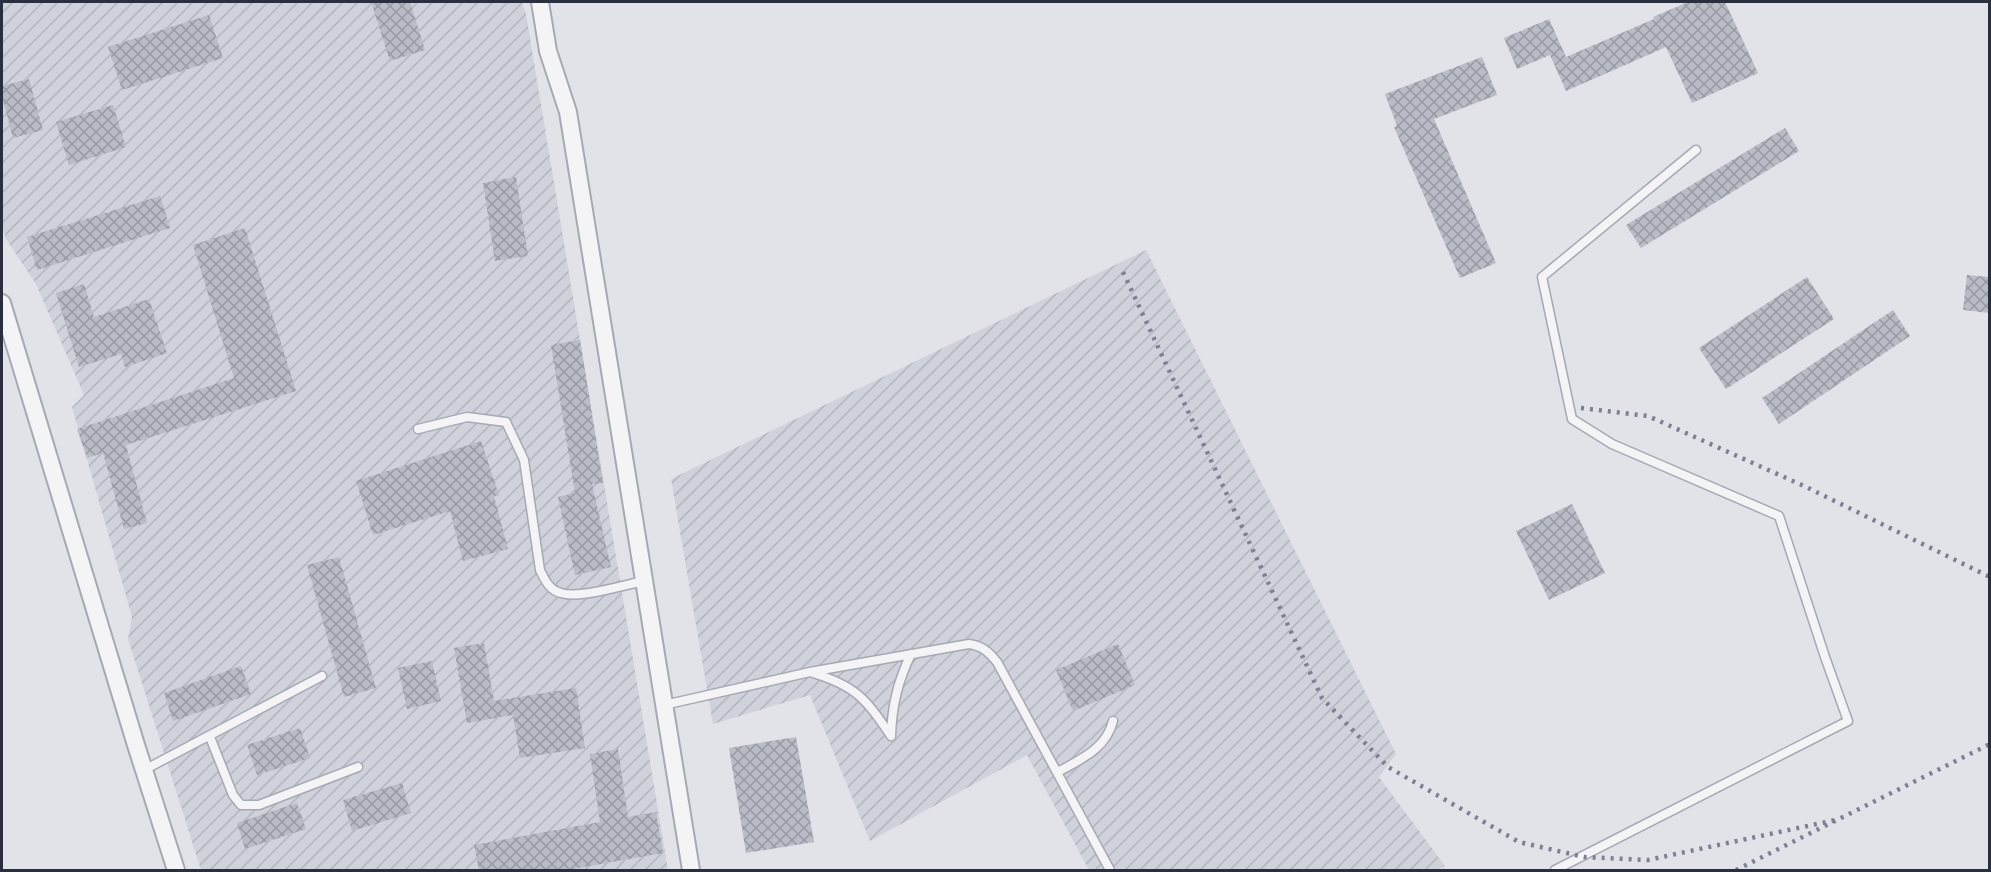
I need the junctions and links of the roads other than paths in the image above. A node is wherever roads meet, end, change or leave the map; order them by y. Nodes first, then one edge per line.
1 (542, 2) edge
2 (1695, 150) dead end
3 (2, 303) edge
4 (418, 429) dead end
5 (644, 580) junction
6 (911, 654) junction
7 (810, 672) junction
8 (322, 676) dead end
9 (664, 705) junction
10 (1113, 721) dead end
11 (210, 736) junction
12 (358, 767) dead end
13 (144, 770) junction
14 (1058, 772) junction
15 (176, 870) edge
16 (691, 870) edge
17 (1110, 870) edge
18 (1555, 870) edge

1 - 5 street
2 - 18 lane
3 - 13 street
4 - 5 lane
5 - 9 street
6 - 7 lane
6 - 7 lane
6 - 14 lane
7 - 9 lane
8 - 11 lane
9 - 16 street
10 - 14 lane
11 - 12 lane
11 - 13 lane
13 - 15 street
14 - 17 lane

